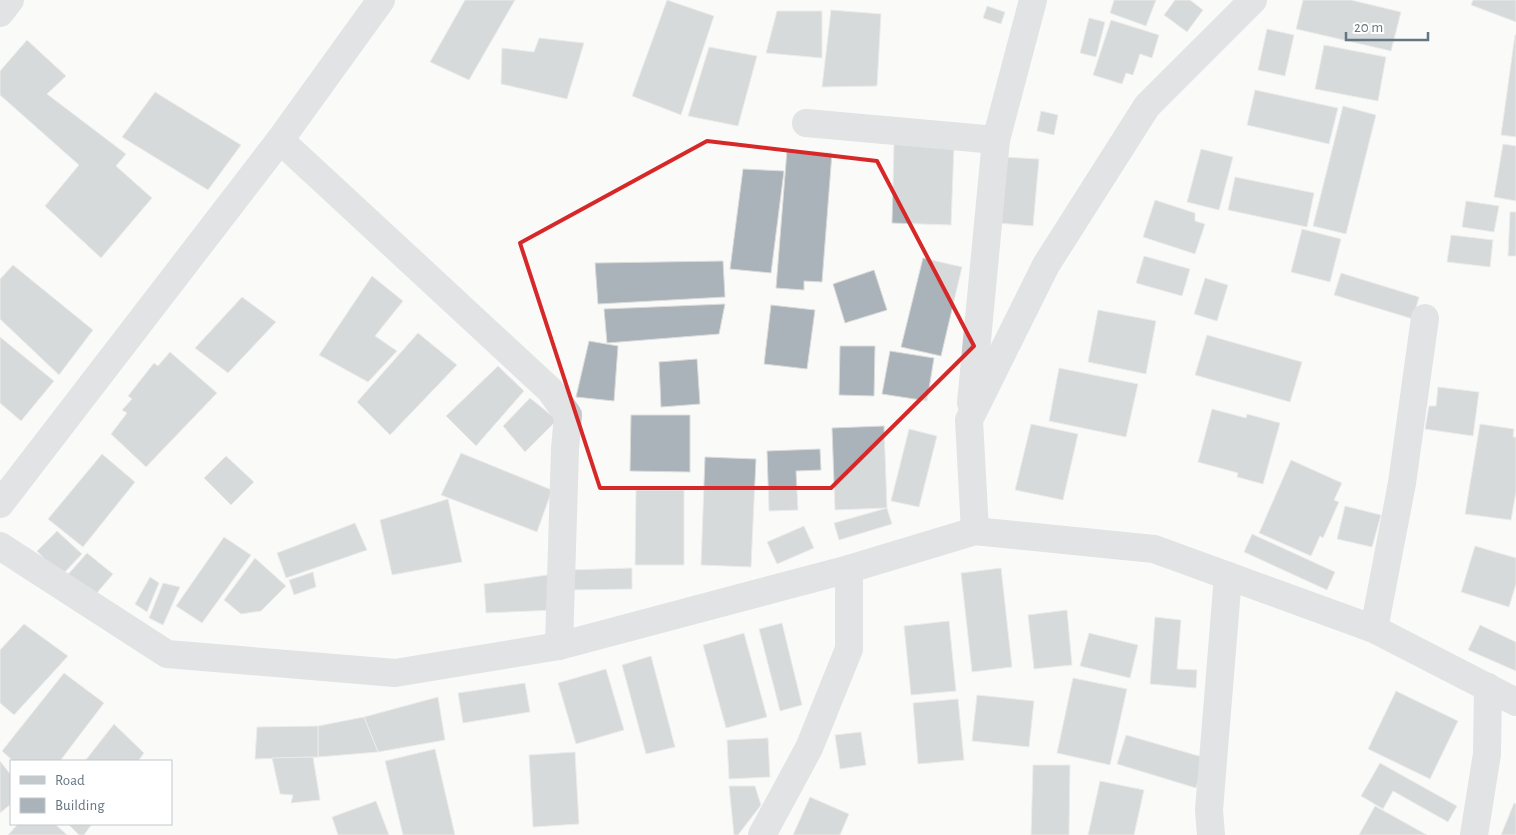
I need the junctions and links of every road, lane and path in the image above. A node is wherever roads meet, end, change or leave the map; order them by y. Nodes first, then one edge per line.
1 (10, 0) edge
2 (381, 0) edge
3 (1033, 0) edge
4 (1253, 0) edge
5 (0, 13) edge
6 (806, 123) dead end
7 (280, 140) junction
8 (996, 140) junction
9 (1425, 318) dead end
10 (969, 420) junction
11 (0, 504) edge
12 (975, 531) junction
13 (0, 546) edge
14 (849, 569) junction
15 (1228, 576) junction
16 (1374, 628) junction
17 (559, 646) junction
18 (1488, 688) junction
19 (1516, 702) edge
20 (762, 835) edge
21 (1211, 835) edge
22 (1474, 835) edge

1 - 5 street
2 - 7 street
3 - 8 street
4 - 10 street
6 - 8 street
7 - 11 street
7 - 17 street
8 - 10 street
9 - 16 street
10 - 12 street
12 - 14 street
12 - 15 street
13 - 17 street
14 - 17 street
14 - 20 street
15 - 16 street
15 - 21 street
16 - 18 street
18 - 19 street
18 - 22 street

